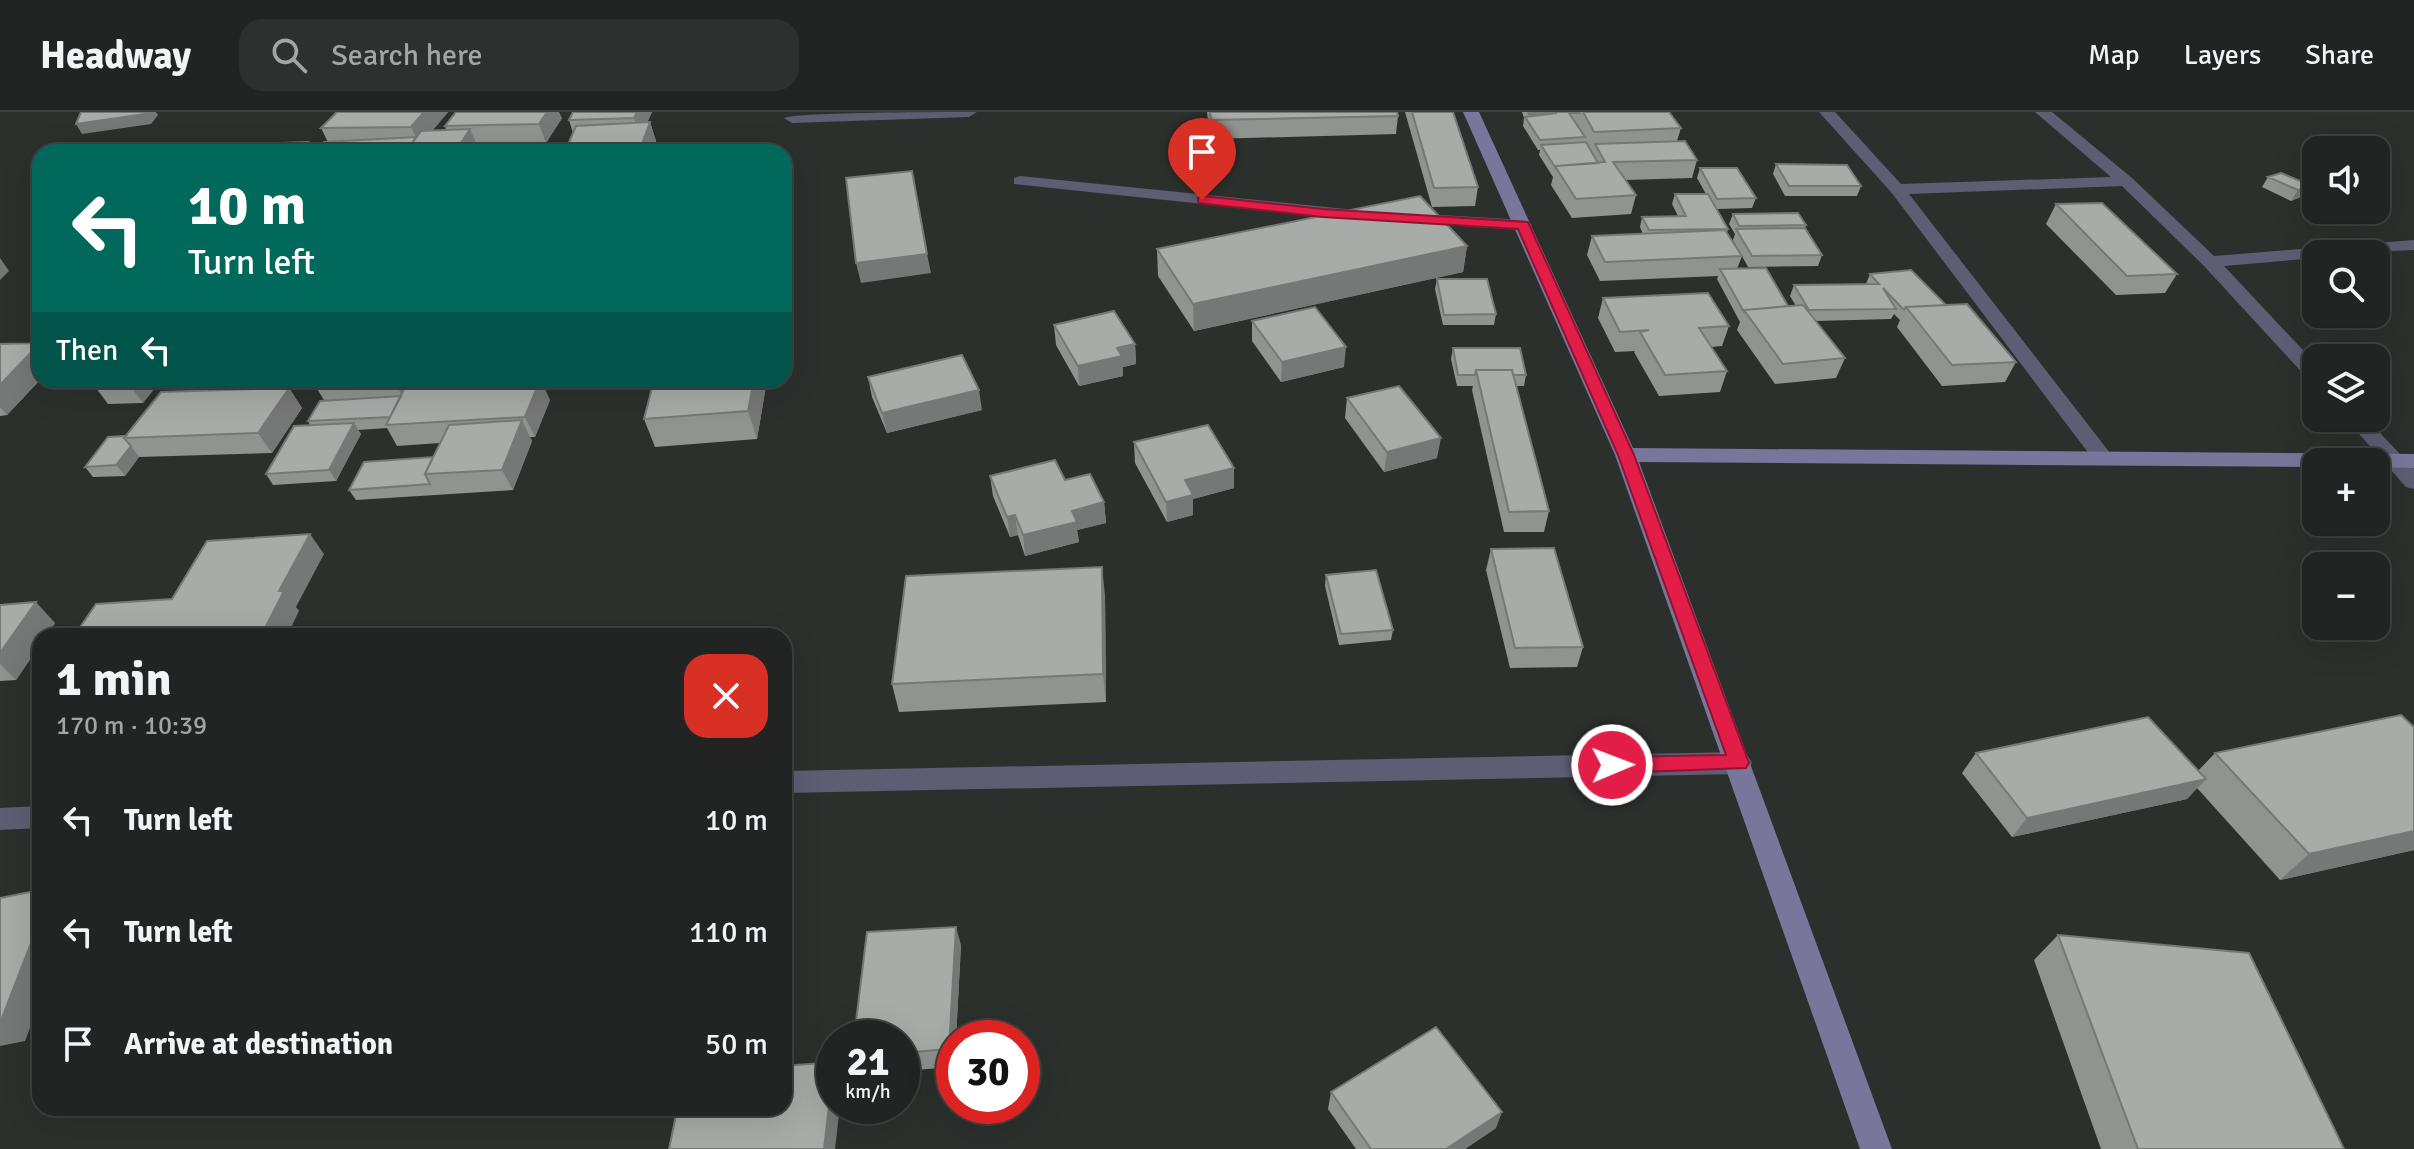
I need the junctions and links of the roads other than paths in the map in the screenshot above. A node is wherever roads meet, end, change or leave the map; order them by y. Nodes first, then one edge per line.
1 (969, 112) edge
2 (1471, 112) edge
3 (1827, 112) edge
4 (2043, 112) edge
5 (792, 118) dead end
6 (1020, 181) dead end
7 (2126, 181) junction
8 (1897, 189) junction
9 (1523, 225) junction
10 (2414, 245) edge
11 (2210, 262) junction
12 (2302, 361) edge
13 (2371, 432) edge
14 (1626, 455) junction
15 (2103, 458) junction
16 (2404, 460) edge
17 (2414, 482) edge
18 (1739, 763) junction
19 (792, 782) edge
20 (32, 817) edge
21 (0, 819) edge
22 (1876, 1149) edge

1 - 5 street
2 - 9 street
3 - 8 street
4 - 7 street
6 - 9 street
7 - 8 street
7 - 11 street
8 - 15 street
9 - 14 street
10 - 11 street
11 - 12 street
13 - 16 street
14 - 15 street
14 - 18 street
15 - 16 street
16 - 17 street
18 - 19 street
18 - 22 street
20 - 21 street

